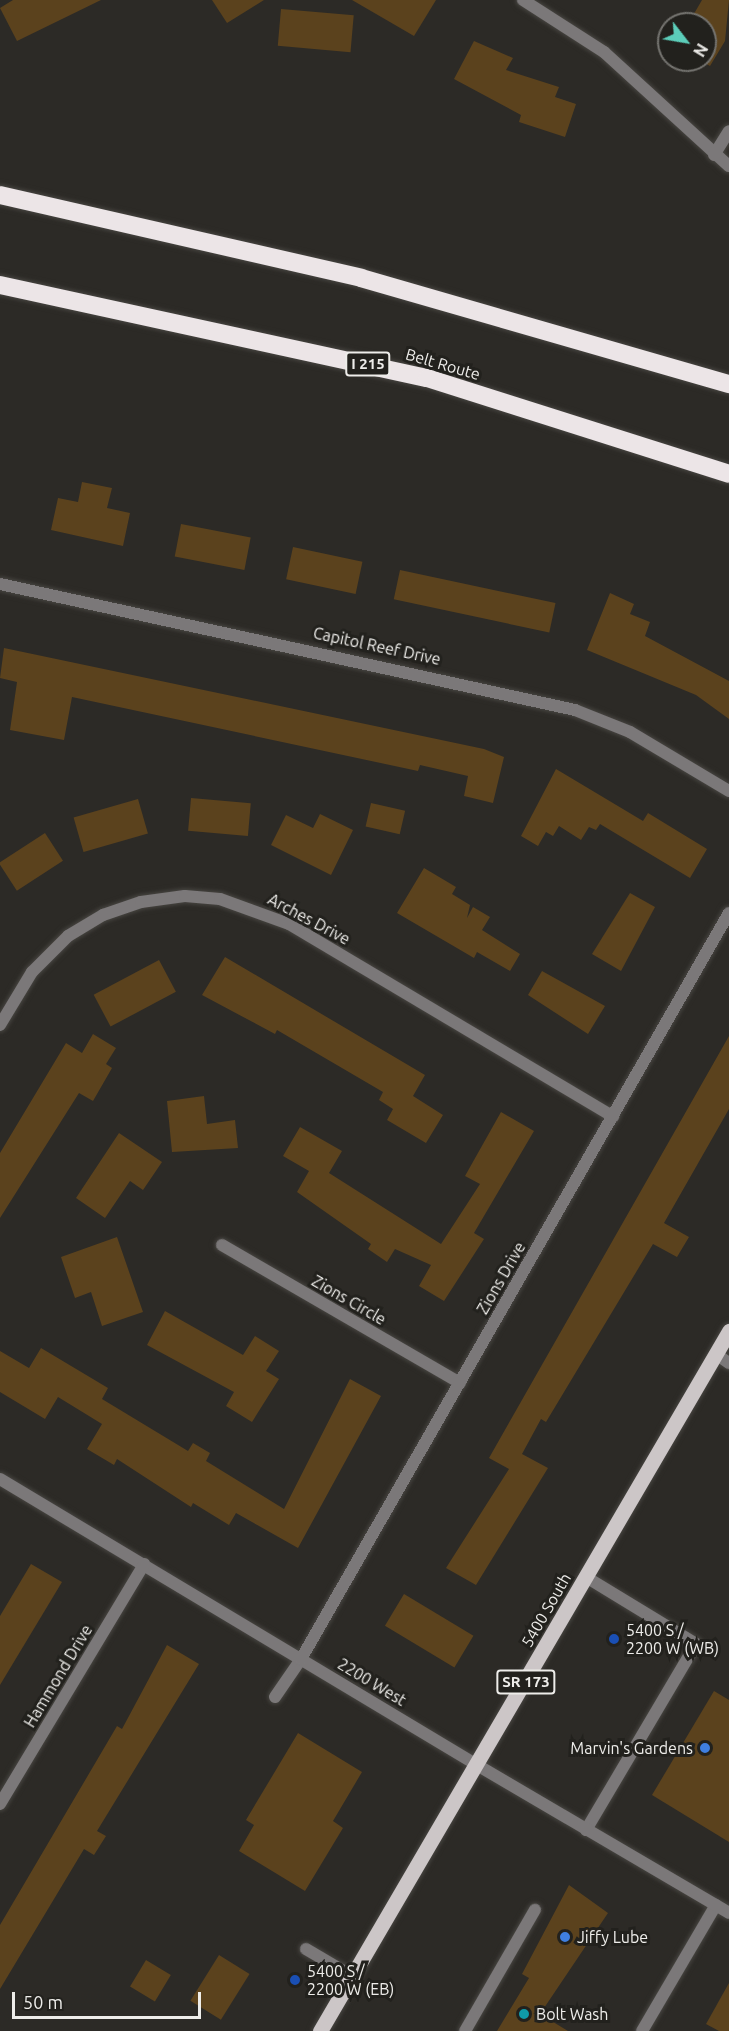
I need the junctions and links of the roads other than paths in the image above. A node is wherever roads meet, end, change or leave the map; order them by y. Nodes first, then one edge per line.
1 (523, 0) edge
2 (729, 131) edge
3 (714, 155) junction
4 (729, 166) edge
5 (0, 195) edge
6 (0, 285) edge
7 (729, 384) edge
8 (729, 474) edge
9 (0, 584) edge
10 (729, 791) edge
11 (729, 914) edge
12 (0, 1025) edge
13 (613, 1116) junction
14 (222, 1245) dead end
15 (729, 1331) edge
16 (722, 1358) edge
17 (459, 1383) junction
18 (0, 1479) edge
19 (144, 1564) junction
20 (586, 1577) junction
21 (301, 1659) junction
22 (275, 1697) dead end
23 (477, 1765) junction
24 (0, 1804) edge
25 (586, 1830) junction
26 (716, 1905) junction
27 (534, 1910) dead end
28 (729, 1913) edge
29 (306, 1949) dead end
30 (352, 1976) junction
31 (320, 2031) edge
32 (465, 2031) edge
33 (642, 2031) edge

1 - 3 street
2 - 3 street
3 - 4 street
5 - 7 highway
6 - 8 highway, Belt Route / I 215
9 - 10 street, Capitol Reef Drive
11 - 13 street, Zions Drive
12 - 13 street, Arches Drive
13 - 17 street, Zions Drive
14 - 17 street, Zions Circle
15 - 16 main road, 5400 South / SR 173
16 - 20 main road, 5400 South / SR 173
17 - 21 street, Zions Drive
18 - 19 street, 2200 West
19 - 21 street, 2200 West
19 - 24 street, Hammond Drive
20 - 23 main road, 5400 South / SR 173
20 - 25 street
21 - 22 street, Zions Drive
21 - 23 street, 2200 West
23 - 25 street, 2200 West
23 - 30 main road, 5400 South / SR 173
25 - 26 street, 2200 West
26 - 28 street, 2200 West
26 - 33 street
27 - 32 street
29 - 30 street
30 - 31 main road, 5400 South / SR 173

